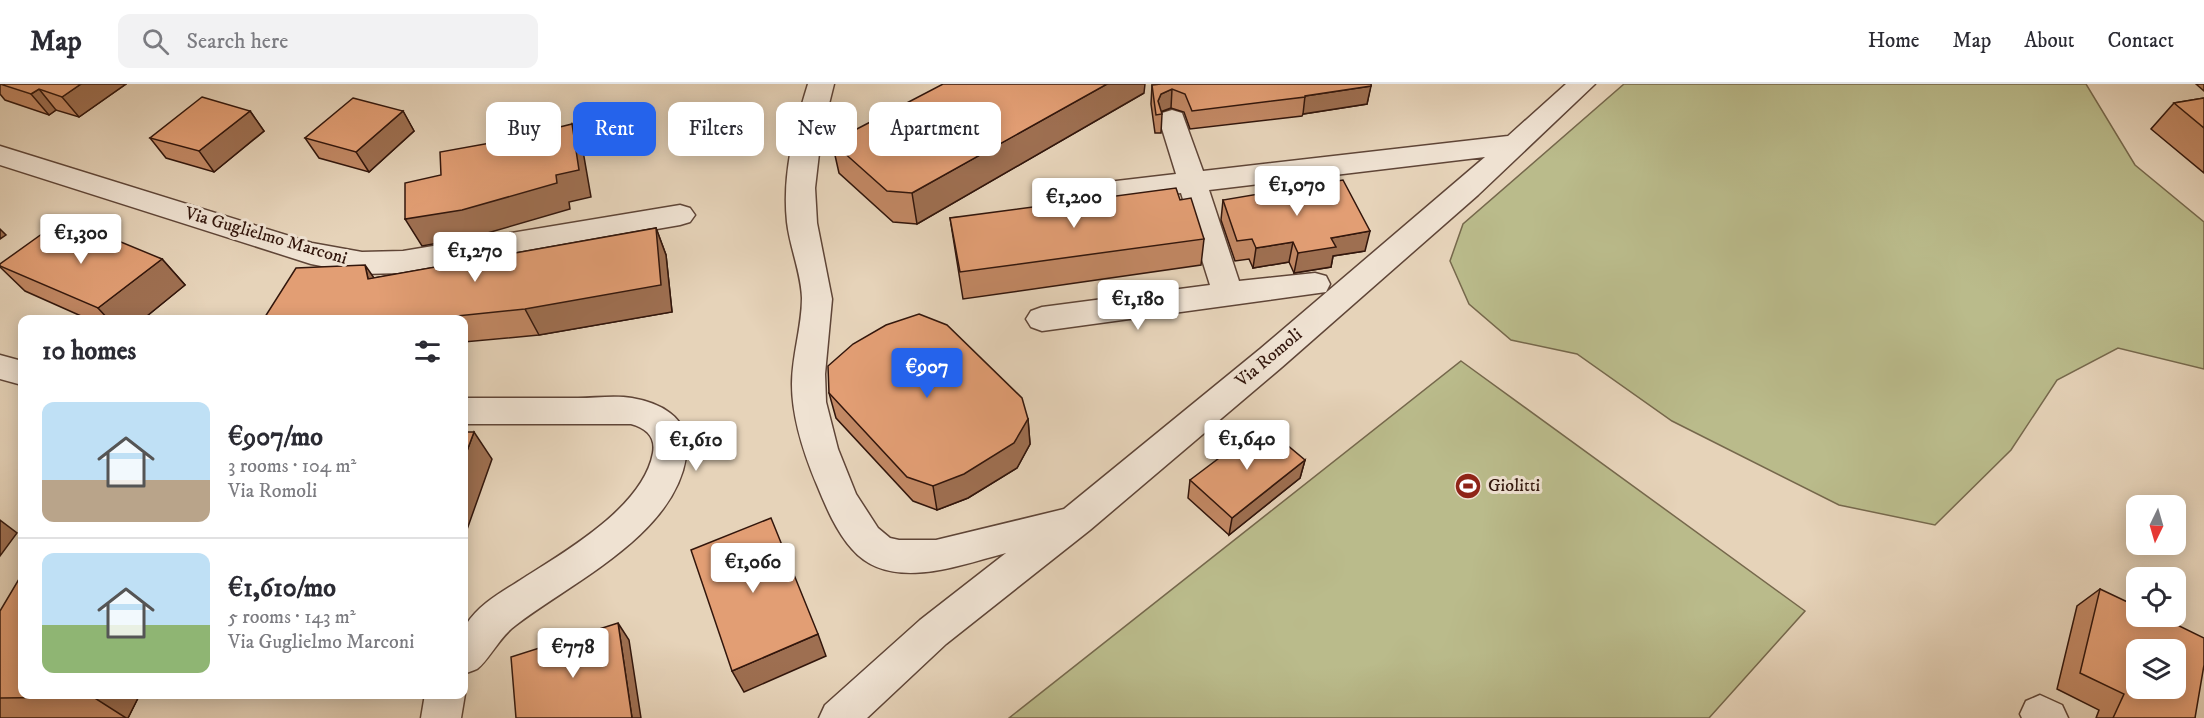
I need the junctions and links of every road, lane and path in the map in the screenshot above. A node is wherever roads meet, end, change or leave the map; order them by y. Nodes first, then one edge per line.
1 (821, 84) edge
2 (1582, 84) edge
3 (1172, 119) dead end
4 (1517, 144) junction
5 (0, 155) edge
6 (1193, 182) junction
7 (1065, 197) dead end
8 (680, 214) dead end
9 (1315, 284) dead end
10 (1228, 294) junction
11 (1042, 319) dead end
12 (0, 367) edge
13 (18, 372) edge
14 (468, 411) edge
15 (1077, 519) junction
16 (468, 651) edge
17 (444, 699) edge
18 (441, 718) edge
19 (839, 718) edge

1 - 15 street
2 - 4 street, Via Romoli
3 - 6 street
4 - 6 street
4 - 15 street, Via Romoli
5 - 8 street, Via Guglielmo Marconi
6 - 7 street
6 - 10 street
9 - 10 street
10 - 11 street
12 - 13 street
14 - 16 street
15 - 19 street, Via Romoli
17 - 18 street

